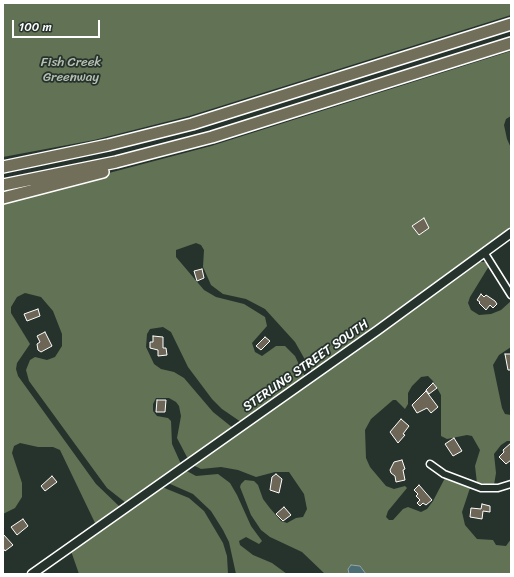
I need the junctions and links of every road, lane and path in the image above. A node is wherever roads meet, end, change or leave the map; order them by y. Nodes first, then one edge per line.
1 (511, 24) edge
2 (511, 43) edge
3 (196, 142) junction
4 (3, 160) edge
5 (27, 162) junction
6 (3, 166) edge
7 (3, 185) edge
8 (3, 198) edge
9 (511, 232) edge
10 (484, 252) junction
11 (511, 295) edge
12 (430, 464) dead end
13 (511, 484) edge
14 (32, 574) edge

1 - 5 highway
2 - 3 highway
3 - 7 highway
3 - 8 highway
4 - 5 highway
5 - 6 highway
9 - 10 street, STERLING STREET SOUTH
10 - 11 street
10 - 14 street, STERLING STREET SOUTH
12 - 13 street

